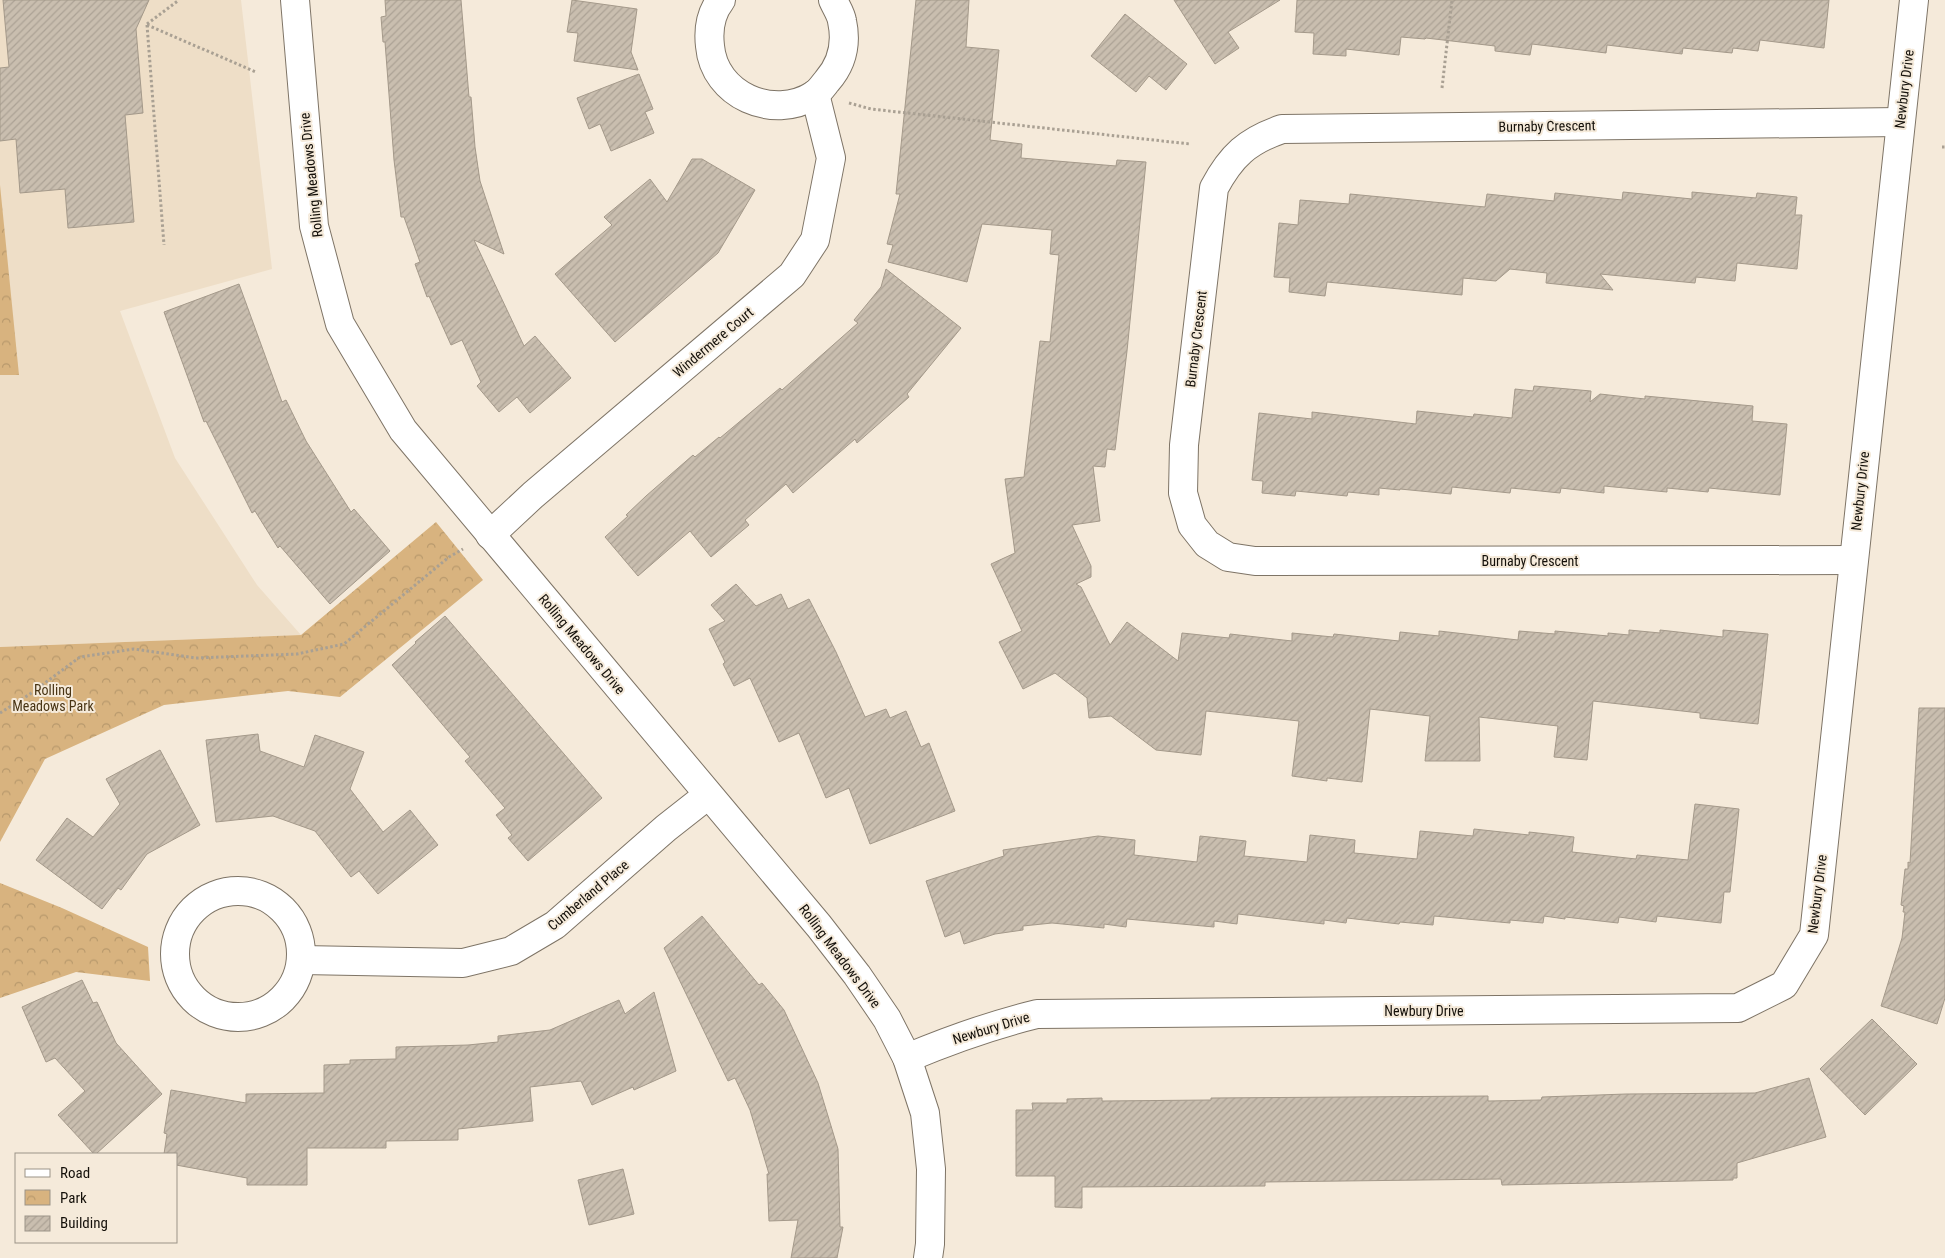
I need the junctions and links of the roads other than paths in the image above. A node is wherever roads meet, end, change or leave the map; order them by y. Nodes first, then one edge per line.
1 (295, 0) edge
2 (721, 0) edge
3 (833, 0) edge
4 (1914, 0) edge
5 (815, 94) junction
6 (1900, 122) junction
7 (490, 535) junction
8 (1853, 560) junction
9 (708, 795) junction
10 (302, 960) junction
11 (907, 1058) junction
12 (928, 1258) edge

1 - 7 street, Rolling Meadows Drive
2 - 5 street
3 - 5 street
4 - 6 street, Newbury Drive
5 - 7 street, Windermere Court
6 - 8 street, Newbury Drive
6 - 8 street, Burnaby Crescent
7 - 9 street, Rolling Meadows Drive
8 - 11 street, Newbury Drive
9 - 10 street, Cumberland Place
9 - 11 street, Rolling Meadows Drive
10 - 10 street
11 - 12 street, Rolling Meadows Drive

